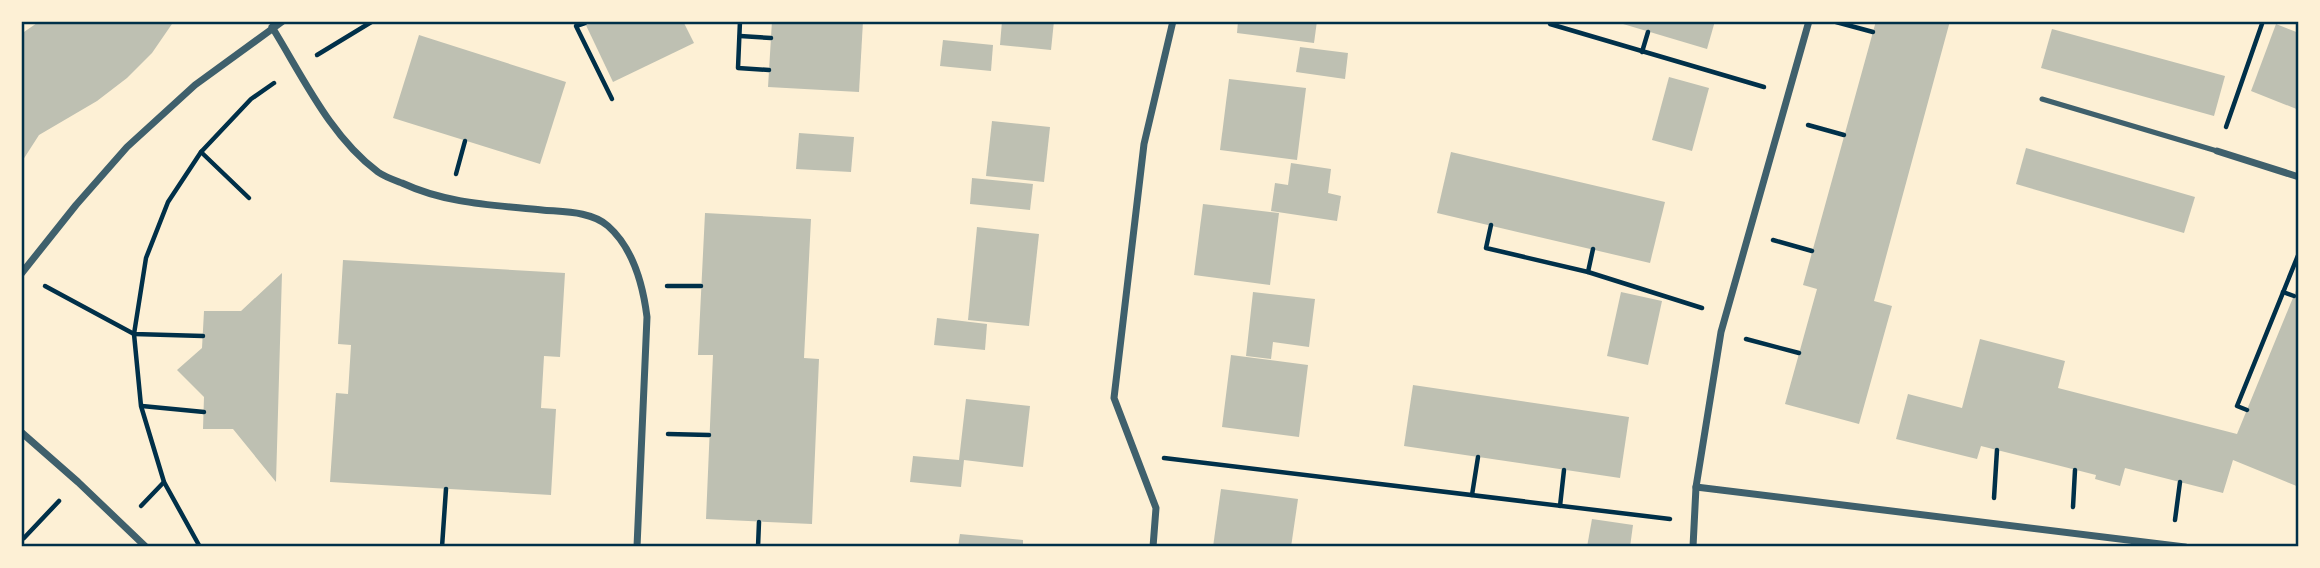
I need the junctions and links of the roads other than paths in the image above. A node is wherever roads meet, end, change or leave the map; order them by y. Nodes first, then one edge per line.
1 (283, 21) edge
2 (1173, 21) edge
3 (1809, 21) edge
4 (272, 27) junction
5 (2042, 99) dead end
6 (2217, 151) joint
7 (2299, 177) edge
8 (21, 274) edge
9 (21, 432) edge
10 (1696, 487) junction
11 (2172, 546) edge
12 (146, 547) edge
13 (637, 547) edge
14 (1153, 547) edge
15 (1693, 547) edge
16 (2185, 547) edge

1 - 4 street
2 - 14 street
3 - 10 street
4 - 8 street
4 - 13 street
5 - 6 lane
6 - 7 street
9 - 12 street
10 - 11 street
10 - 15 street
11 - 16 street

